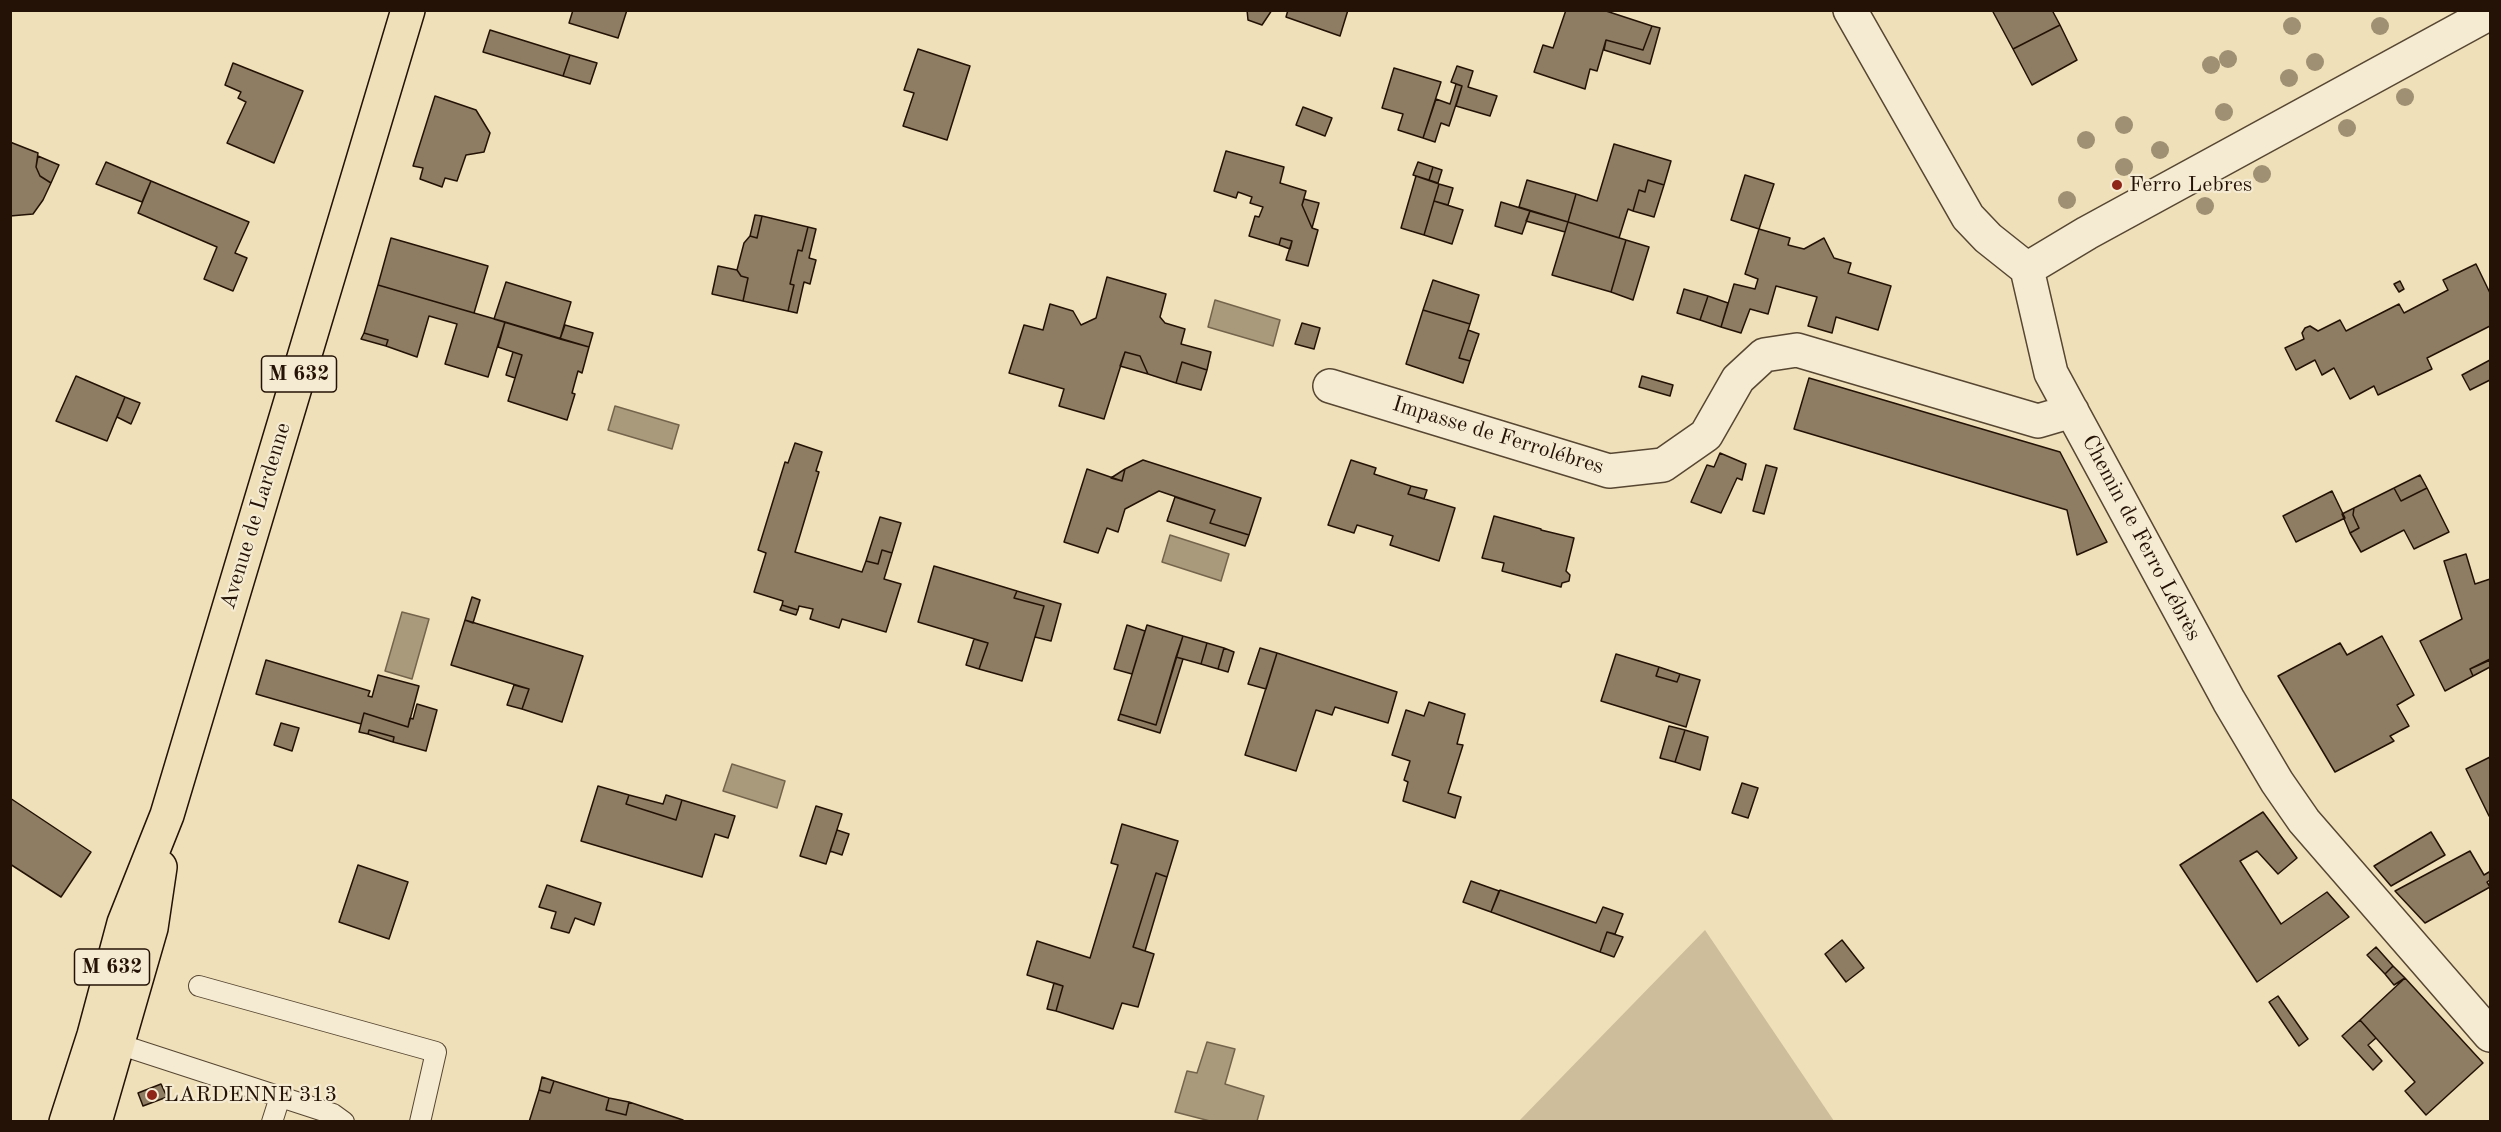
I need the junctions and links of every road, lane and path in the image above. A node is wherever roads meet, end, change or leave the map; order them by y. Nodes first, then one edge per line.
1 (408, 10) edge
2 (1850, 10) edge
3 (2490, 13) edge
4 (2027, 269) junction
5 (1330, 386) dead end
6 (2072, 411) junction
7 (199, 986) dead end
8 (2490, 1035) edge
9 (105, 1039) junction
10 (280, 1097) junction
11 (66, 1122) edge
12 (95, 1122) edge
13 (272, 1122) edge
14 (345, 1122) edge
15 (420, 1122) edge

1 - 9 main road, Avenue de Lardenne / M 632
2 - 4 street
3 - 4 street
4 - 6 street, Chemin de Ferro Lébrès
5 - 6 street, Impasse de Ferrolébres
6 - 8 street, Chemin de Ferro Lébrès
7 - 15 lane
9 - 10 lane
9 - 11 main road, Avenue de Lardenne / M 632
9 - 12 main road, Avenue de Lardenne / M 632
10 - 13 lane
10 - 14 lane

